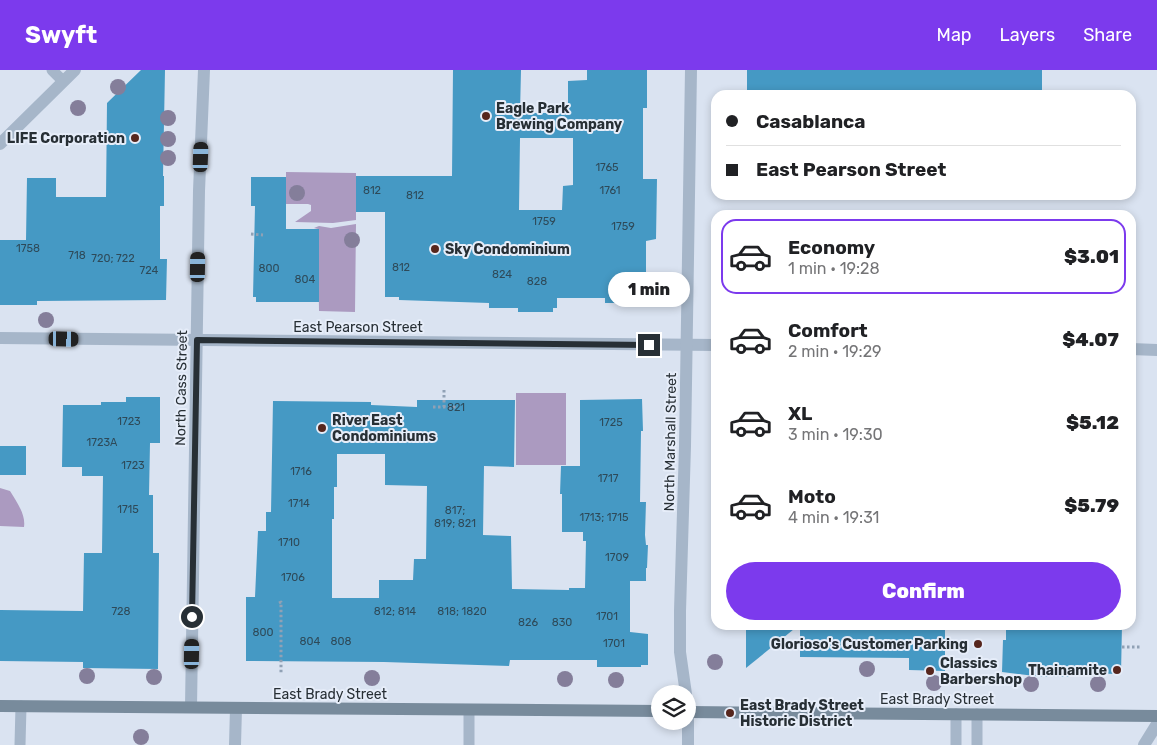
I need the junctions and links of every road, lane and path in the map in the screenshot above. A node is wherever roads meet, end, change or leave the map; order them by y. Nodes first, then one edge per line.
1 (52, 70) edge
2 (75, 70) edge
3 (204, 70) edge
4 (691, 70) edge
5 (63, 81) junction
6 (0, 144) edge
7 (251, 234) dead end
8 (263, 235) dead end
9 (0, 338) edge
10 (197, 340) junction
11 (687, 345) junction
12 (711, 345) edge
13 (1136, 350) edge
14 (1157, 350) edge
15 (444, 390) dead end
16 (433, 407) dead end
17 (444, 407) junction
18 (456, 407) dead end
19 (280, 603) dead end
20 (1122, 647) dead end
21 (1140, 647) dead end
22 (281, 673) dead end
23 (685, 685) edge
24 (0, 706) edge
25 (21, 706) junction
26 (190, 707) junction
27 (236, 708) junction
28 (470, 710) junction
29 (651, 711) edge
30 (696, 711) edge
31 (956, 714) junction
32 (976, 714) junction
33 (1157, 716) edge
34 (1157, 724) edge
35 (688, 730) edge
36 (20, 745) edge
37 (235, 745) edge
38 (469, 745) edge
39 (688, 745) edge
40 (956, 745) edge
41 (976, 745) edge
42 (1144, 745) edge

1 - 5 lane
2 - 5 street
3 - 10 street, North Cass Street
4 - 11 street, North Marshall Street
5 - 6 street
7 - 8 path
9 - 10 street, East Pearson Street
10 - 11 street, East Pearson Street
10 - 26 street, North Cass Street
11 - 12 street, East Pearson Street
11 - 23 street, North Marshall Street
13 - 14 street
15 - 17 path
16 - 17 path
17 - 18 path
19 - 22 path
20 - 21 path
24 - 25 main road, East Brady Street
25 - 26 main road, East Brady Street
25 - 36 lane
26 - 27 main road, East Brady Street
27 - 28 main road, East Brady Street
27 - 37 street
28 - 29 main road, East Brady Street
28 - 38 lane
30 - 31 main road, East Brady Street
31 - 32 main road, East Brady Street
31 - 40 lane
32 - 33 main road, East Brady Street
32 - 41 lane
34 - 42 street
35 - 39 street

